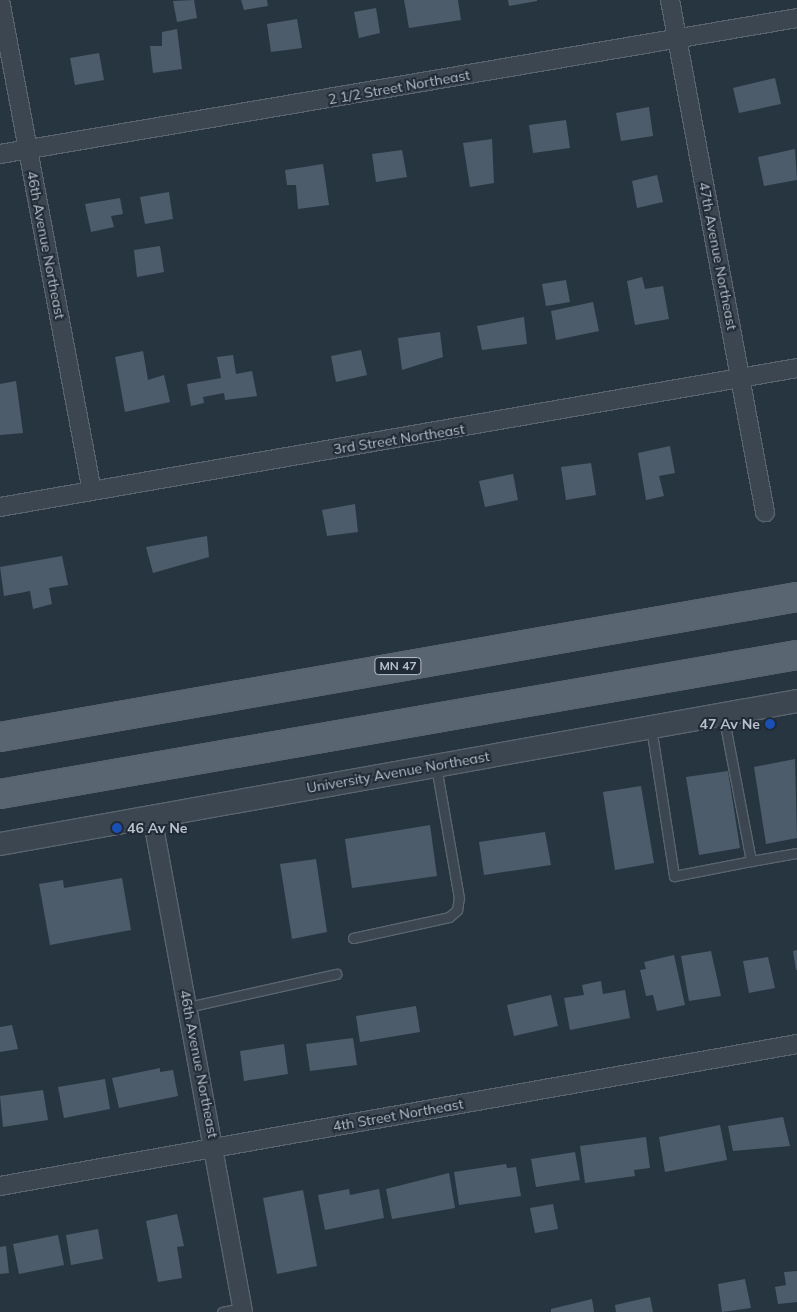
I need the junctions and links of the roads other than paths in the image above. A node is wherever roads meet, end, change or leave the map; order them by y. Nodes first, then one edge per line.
1 (0, 0) edge
2 (670, 0) edge
3 (797, 18) edge
4 (677, 40) junction
5 (28, 149) junction
6 (0, 154) edge
7 (797, 368) edge
8 (741, 377) junction
9 (92, 490) junction
10 (0, 507) edge
11 (765, 512) dead end
12 (797, 597) edge
13 (797, 655) edge
14 (797, 701) edge
15 (723, 714) junction
16 (651, 727) junction
17 (0, 737) edge
18 (436, 766) junction
19 (0, 794) edge
20 (152, 816) junction
21 (0, 844) edge
22 (797, 853) edge
23 (751, 861) junction
24 (353, 938) dead end
25 (336, 974) dead end
26 (188, 1007) junction
27 (797, 1044) edge
28 (215, 1148) junction
29 (0, 1186) edge
30 (242, 1310) edge
31 (222, 1312) edge

1 - 5 street, 46th Avenue Northeast
2 - 4 street, 47th Avenue Northeast
3 - 4 street, 2 1/2 Street Northeast
4 - 5 street, 2 1/2 Street Northeast
4 - 8 street, 47th Avenue Northeast
5 - 6 street, 2 1/2 Street Northeast
5 - 9 street, 46th Avenue Northeast
7 - 8 street, 3rd Street Northeast
8 - 9 street, 3rd Street Northeast
8 - 11 street, 47th Avenue Northeast
9 - 10 street, 3rd Street Northeast
12 - 17 main road, MN 47
13 - 19 main road
14 - 15 street, University Avenue Northeast
15 - 16 street, University Avenue Northeast
15 - 23 lane
16 - 18 street, University Avenue Northeast
16 - 23 lane
18 - 20 street, University Avenue Northeast
18 - 24 lane
20 - 21 street, University Avenue Northeast
20 - 26 street, 46th Avenue Northeast
22 - 23 lane
25 - 26 lane
26 - 28 street, 46th Avenue Northeast
27 - 28 street, 4th Street Northeast
28 - 29 street, 4th Street Northeast
28 - 30 street, 46th Avenue Northeast
30 - 31 lane

